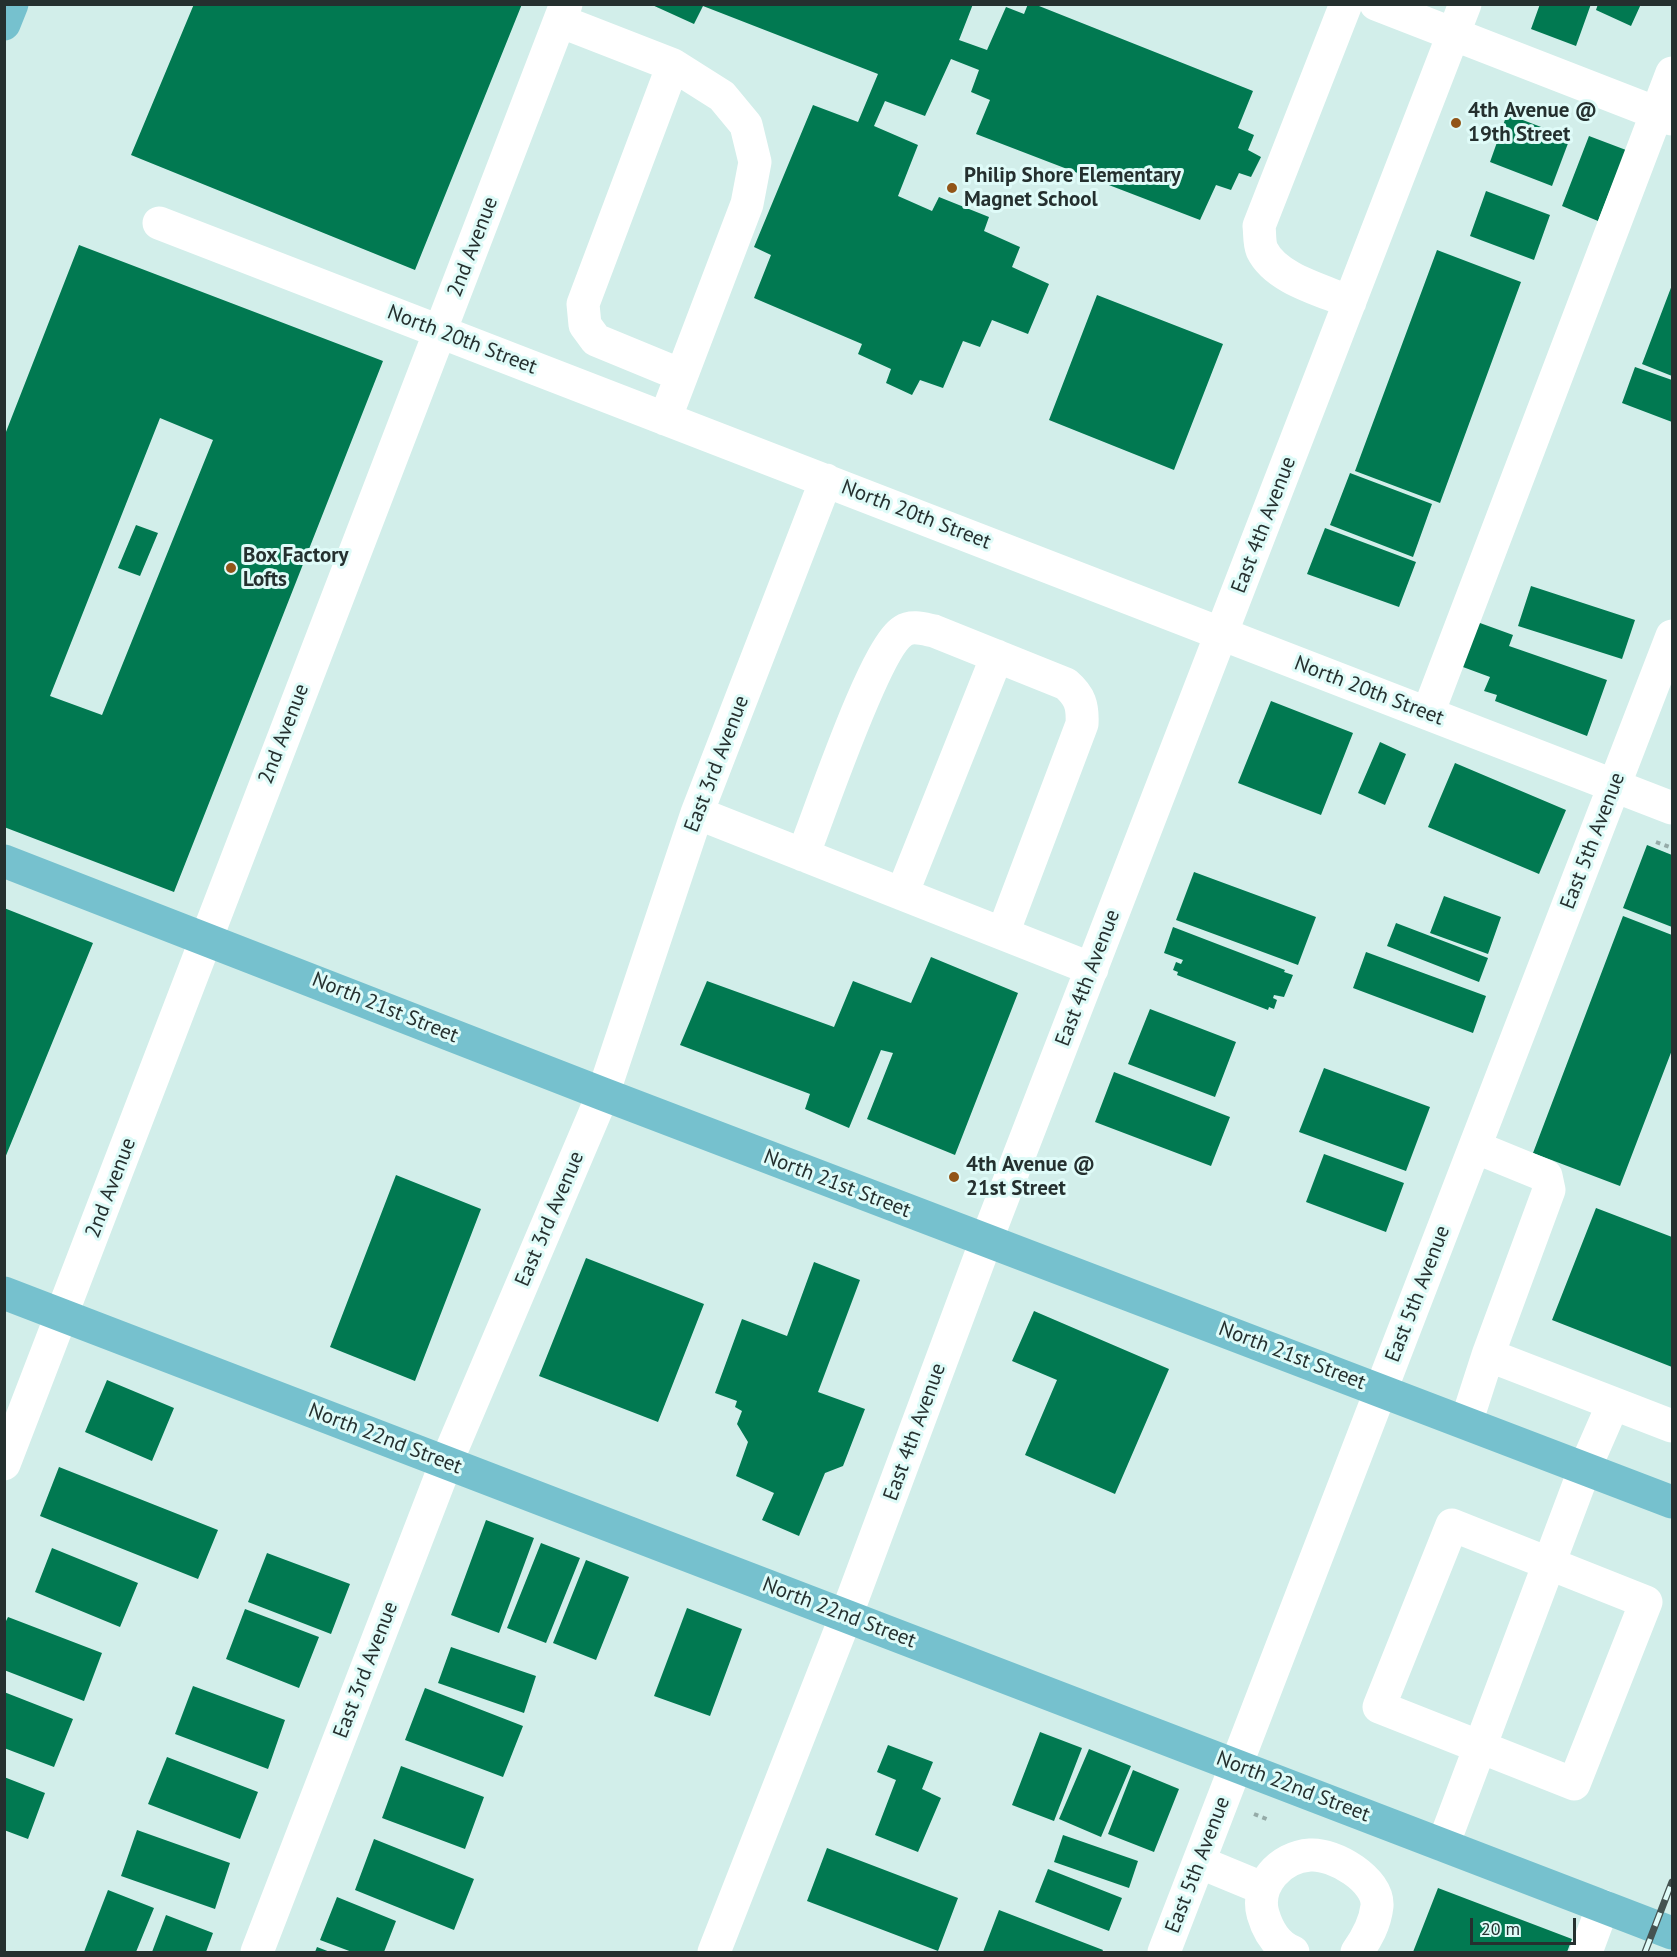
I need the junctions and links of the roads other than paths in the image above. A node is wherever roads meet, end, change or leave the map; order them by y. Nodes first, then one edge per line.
1 (12, 4) edge
2 (1346, 4) edge
3 (1376, 4) edge
4 (563, 13) edge
5 (1459, 19) edge
6 (4, 24) edge
7 (673, 65) junction
8 (1672, 73) edge
9 (1664, 116) edge
10 (159, 223) dead end
11 (1350, 302) junction
12 (440, 332) junction
13 (681, 375) junction
14 (665, 419) junction
15 (826, 480) junction
16 (1222, 634) junction
17 (1672, 636) edge
18 (997, 656) junction
19 (1428, 713) junction
20 (1615, 786) junction
21 (1672, 808) edge
22 (697, 813) junction
23 (803, 855) junction
24 (4, 861) edge
25 (902, 894) junction
26 (1003, 933) junction
27 (206, 937) junction
28 (1092, 969) junction
29 (603, 1094) junction
30 (1475, 1147) junction
31 (986, 1241) junction
32 (4, 1293) edge
33 (63, 1315) junction
34 (1488, 1355) junction
35 (1382, 1389) junction
36 (1613, 1404) junction
37 (1466, 1422) junction
38 (1672, 1426) edge
39 (446, 1463) junction
40 (4, 1464) edge
41 (1585, 1468) junction
42 (1672, 1502) edge
43 (1549, 1563) junction
44 (846, 1616) junction
45 (1479, 1746) junction
46 (1237, 1765) junction
47 (1443, 1845) junction
48 (1199, 1862) junction
49 (1262, 1888) junction
50 (1604, 1906) junction
51 (1672, 1934) edge
52 (257, 1953) edge
53 (714, 1953) edge
54 (1164, 1953) edge
55 (1293, 1953) edge
56 (1357, 1953) edge
57 (1586, 1953) edge

1 - 6 main road
2 - 11 street
3 - 5 street
4 - 7 street
4 - 12 street, 2nd Avenue
5 - 9 street
5 - 11 street, East 4th Avenue
7 - 13 street
7 - 13 street
8 - 9 street
9 - 19 street
10 - 12 street, North 20th Street
11 - 16 street, East 4th Avenue
12 - 14 street, North 20th Street
12 - 27 street, 2nd Avenue
13 - 14 street
14 - 15 street, North 20th Street
15 - 16 street, North 20th Street
15 - 22 street, East 3rd Avenue
16 - 19 street, North 20th Street
16 - 28 street, East 4th Avenue
17 - 20 street, East 5th Avenue
18 - 23 street
18 - 25 street
18 - 26 street
19 - 20 street, North 20th Street
20 - 21 street, North 20th Street
20 - 30 street, East 5th Avenue
22 - 23 street
22 - 29 street, East 3rd Avenue
23 - 25 street
24 - 27 main road, North 21st Street
25 - 26 street
26 - 28 street
27 - 29 main road, North 21st Street
27 - 33 street, 2nd Avenue
28 - 31 street, East 4th Avenue
29 - 31 main road, North 21st Street
29 - 39 street, East 3rd Avenue
30 - 34 street
30 - 35 street, East 5th Avenue
31 - 35 main road, North 21st Street
31 - 44 street, East 4th Avenue
32 - 33 main road, North 22nd Street
33 - 39 main road, North 22nd Street
33 - 40 street, 2nd Avenue
34 - 36 street
34 - 37 street
35 - 37 main road, North 21st Street
35 - 46 street, East 5th Avenue
36 - 38 street
36 - 41 street
37 - 41 main road, North 21st Street
39 - 44 main road, North 22nd Street
39 - 52 street, East 3rd Avenue
41 - 42 main road, North 21st Street
41 - 43 street
43 - 45 street
43 - 45 street
43 - 45 street
44 - 46 main road, North 22nd Street
44 - 53 street, East 4th Avenue
45 - 47 street
46 - 47 main road, North 22nd Street
46 - 48 street, East 5th Avenue
47 - 50 main road, North 22nd Street
48 - 49 street
48 - 54 street, East 5th Avenue
49 - 55 street
49 - 56 street
50 - 51 main road, North 22nd Street
50 - 57 street

